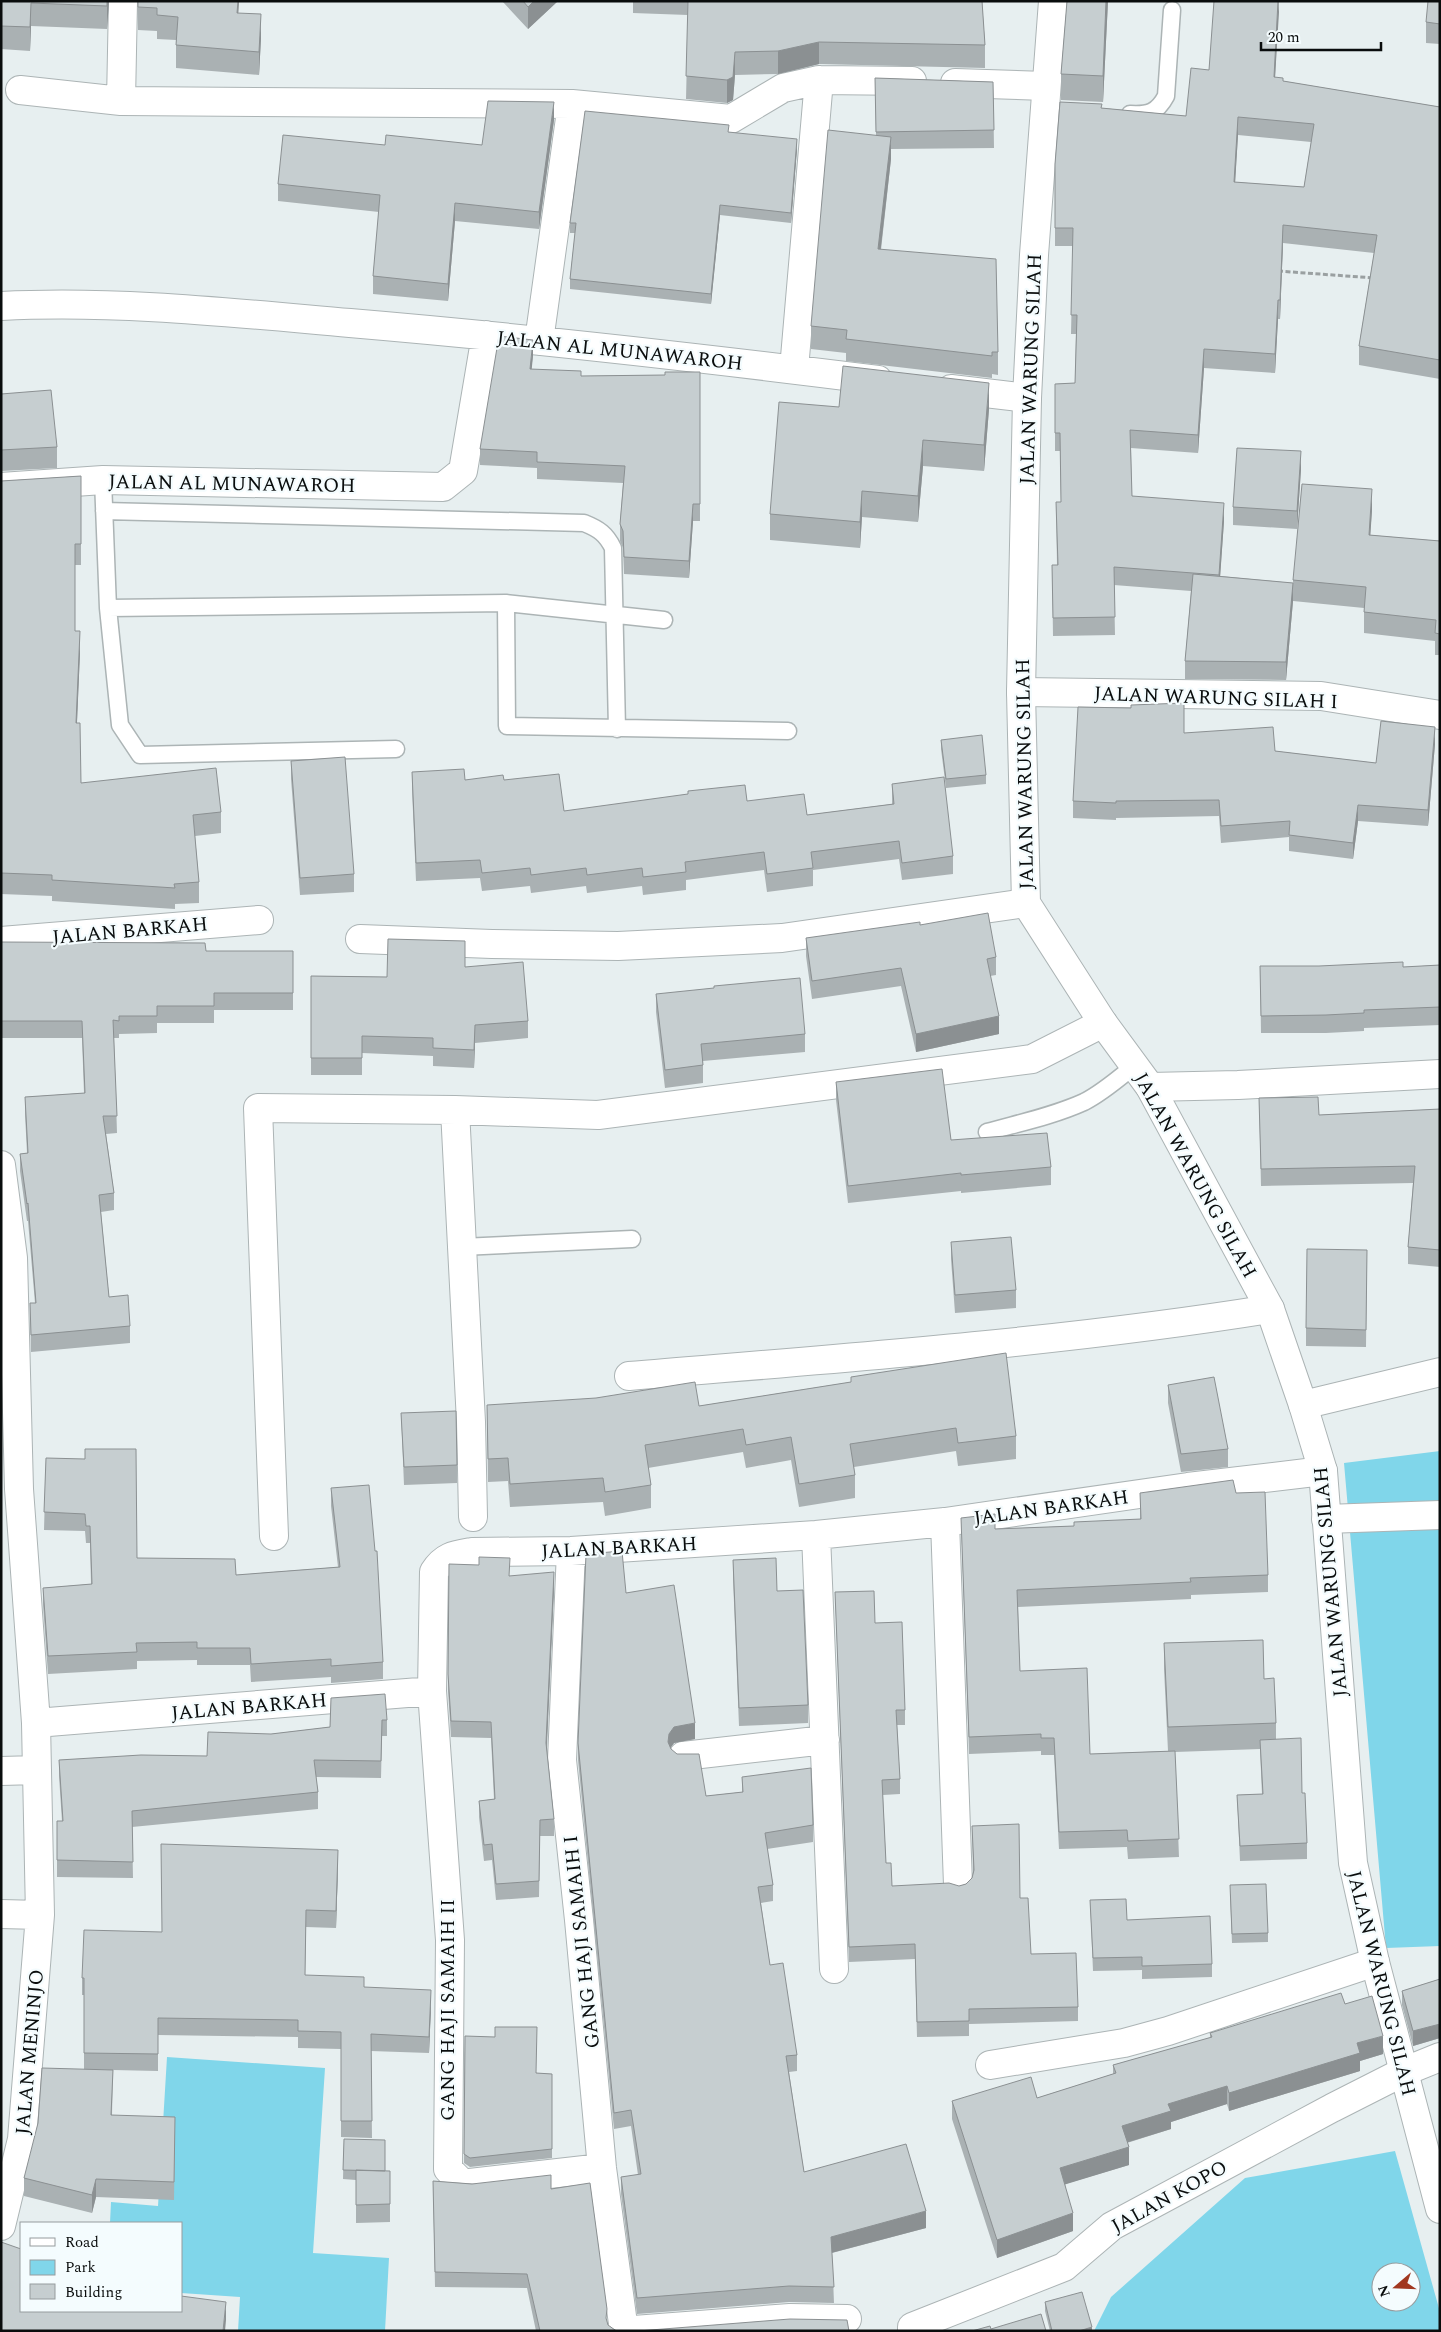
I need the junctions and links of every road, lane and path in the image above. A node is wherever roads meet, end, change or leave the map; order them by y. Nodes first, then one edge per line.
1 (123, 1) edge
2 (1053, 1) edge
3 (1172, 10) dead end
4 (819, 80) junction
5 (20, 90) dead end
6 (121, 101) junction
7 (1050, 102) junction
8 (572, 104) junction
9 (1112, 114) edge
10 (1271, 271) edge
11 (1380, 278) edge
12 (1, 306) edge
13 (486, 335) junction
14 (539, 341) junction
15 (794, 369) junction
16 (901, 382) edge
17 (930, 386) edge
18 (1027, 398) junction
19 (103, 480) junction
20 (1, 487) edge
21 (104, 511) junction
22 (506, 603) junction
23 (108, 608) junction
24 (614, 616) junction
25 (664, 620) dead end
26 (1021, 692) junction
27 (1440, 715) edge
28 (617, 728) junction
29 (788, 731) dead end
30 (396, 749) dead end
31 (1026, 903) junction
32 (259, 920) dead end
33 (360, 939) dead end
34 (1, 941) edge
35 (1103, 1023) junction
36 (1440, 1074) edge
37 (1142, 1076) junction
38 (455, 1110) junction
39 (987, 1132) dead end
40 (1, 1166) edge
41 (632, 1239) dead end
42 (462, 1247) junction
43 (1270, 1309) junction
44 (1440, 1372) edge
45 (629, 1376) dead end
46 (1303, 1405) junction
47 (1323, 1471) junction
48 (10, 1488) edge
49 (1440, 1515) edge
50 (473, 1517) dead end
51 (1326, 1519) junction
52 (944, 1522) junction
53 (816, 1535) junction
54 (274, 1536) dead end
55 (570, 1551) junction
56 (432, 1691) junction
57 (36, 1723) junction
58 (825, 1740) junction
59 (683, 1756) edge
60 (37, 1770) junction
61 (1, 1771) edge
62 (958, 1885) edge
63 (1, 1914) edge
64 (40, 1915) junction
65 (1375, 1962) junction
66 (834, 1969) dead end
67 (1440, 2058) edge
68 (990, 2065) dead end
69 (1403, 2072) junction
70 (602, 2168) junction
71 (1440, 2209) edge
72 (6, 2226) edge
73 (847, 2319) edge
74 (623, 2331) edge
75 (912, 2331) edge

1 - 6 street
2 - 7 street, JALAN WARUNG SILAH
3 - 9 lane
4 - 7 street
4 - 8 street
4 - 15 street
5 - 6 street
6 - 8 street
7 - 18 street, JALAN WARUNG SILAH
8 - 14 street
10 - 11 path
12 - 13 street
13 - 14 street, JALAN AL MUNAWAROH
13 - 19 street, JALAN AL MUNAWAROH
14 - 15 street, JALAN AL MUNAWAROH
15 - 16 street, JALAN AL MUNAWAROH
17 - 18 street
18 - 26 street, JALAN WARUNG SILAH
19 - 20 street, JALAN AL MUNAWAROH
19 - 21 lane
21 - 23 lane
21 - 24 lane
22 - 23 lane
22 - 24 lane
22 - 28 lane
23 - 30 lane
24 - 25 lane
24 - 28 lane
26 - 27 street, JALAN WARUNG SILAH I
26 - 31 street, JALAN WARUNG SILAH
28 - 29 lane
31 - 33 street
31 - 35 street, JALAN WARUNG SILAH
32 - 34 street, JALAN BARKAH
35 - 37 street, JALAN WARUNG SILAH
35 - 38 street
36 - 37 street
37 - 39 lane
37 - 43 street, JALAN WARUNG SILAH
38 - 42 street
38 - 54 street
40 - 48 street
41 - 42 lane
42 - 50 street
43 - 45 street
43 - 46 street, JALAN WARUNG SILAH
44 - 46 street
46 - 47 street, JALAN WARUNG SILAH
47 - 51 street, JALAN WARUNG SILAH
47 - 52 street, JALAN BARKAH
48 - 57 street
49 - 51 street
51 - 65 street, JALAN WARUNG SILAH
52 - 53 street, JALAN BARKAH
52 - 62 street
53 - 55 street, JALAN BARKAH
53 - 58 street
55 - 56 street, JALAN BARKAH
55 - 70 street, GANG HAJI SAMAIH I
56 - 57 street, JALAN BARKAH
56 - 70 street, GANG HAJI SAMAIH II
57 - 60 street
58 - 59 street
58 - 66 street
60 - 61 street
60 - 64 street
63 - 64 street
64 - 72 street, JALAN MENINJO
65 - 68 street
65 - 69 street, JALAN WARUNG SILAH
67 - 69 street, JALAN KOPO
69 - 71 street, JALAN WARUNG SILAH
69 - 75 street, JALAN KOPO
70 - 74 street, GANG HAJI SAMAIH I
73 - 74 street

